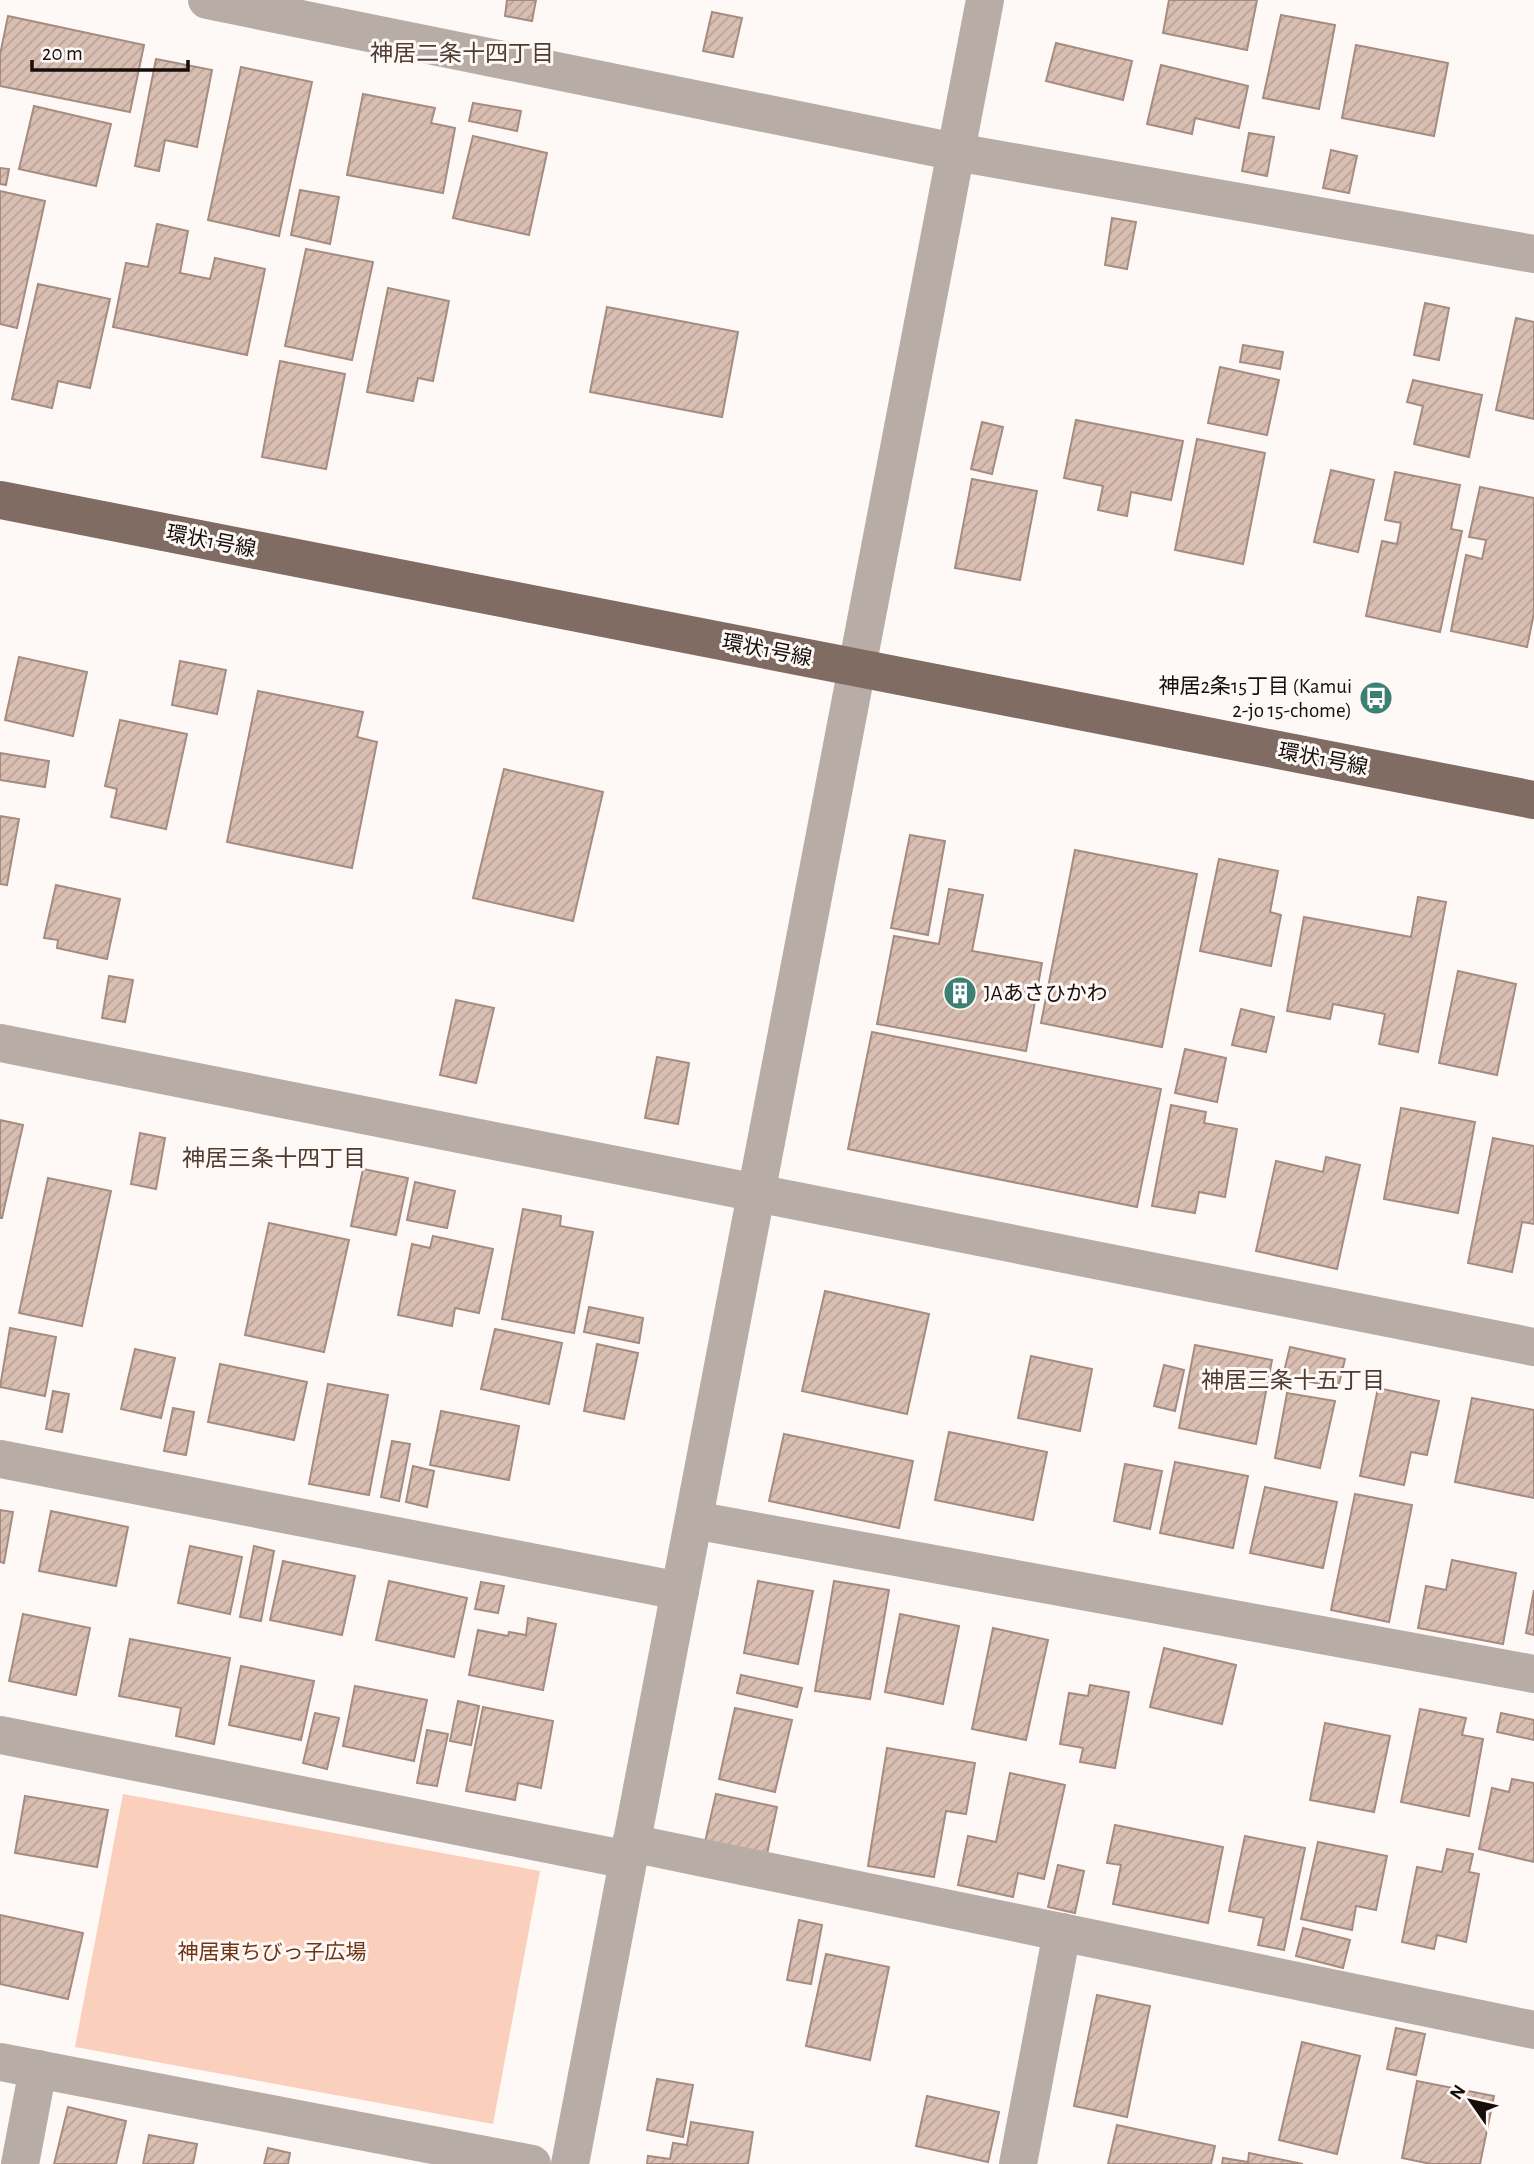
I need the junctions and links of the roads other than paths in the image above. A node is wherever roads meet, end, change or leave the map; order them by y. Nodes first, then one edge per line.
1 (207, 0) edge
2 (985, 0) edge
3 (956, 152) junction
4 (1534, 254) edge
5 (0, 500) edge
6 (857, 668) junction
7 (1534, 800) edge
8 (0, 1043) edge
9 (756, 1194) junction
10 (1534, 1347) edge
11 (0, 1458) edge
12 (694, 1520) junction
13 (680, 1591) junction
14 (1534, 1674) edge
15 (0, 1735) edge
16 (630, 1851) junction
17 (1062, 1932) junction
18 (1534, 2030) edge
19 (0, 2062) edge
20 (38, 2069) junction
21 (20, 2164) edge
22 (532, 2164) edge
23 (570, 2164) edge
24 (1018, 2164) edge

1 - 3 street
2 - 3 street
3 - 4 street
3 - 6 street
5 - 6 main road, 環状1号線
6 - 7 main road, 環状1号線
6 - 9 street
8 - 9 street
9 - 10 street
9 - 12 street
11 - 13 street
12 - 13 street
12 - 14 street
13 - 16 street
15 - 16 street
16 - 17 street
16 - 23 street
17 - 18 street
17 - 24 street
19 - 20 street
20 - 21 street
20 - 22 street

